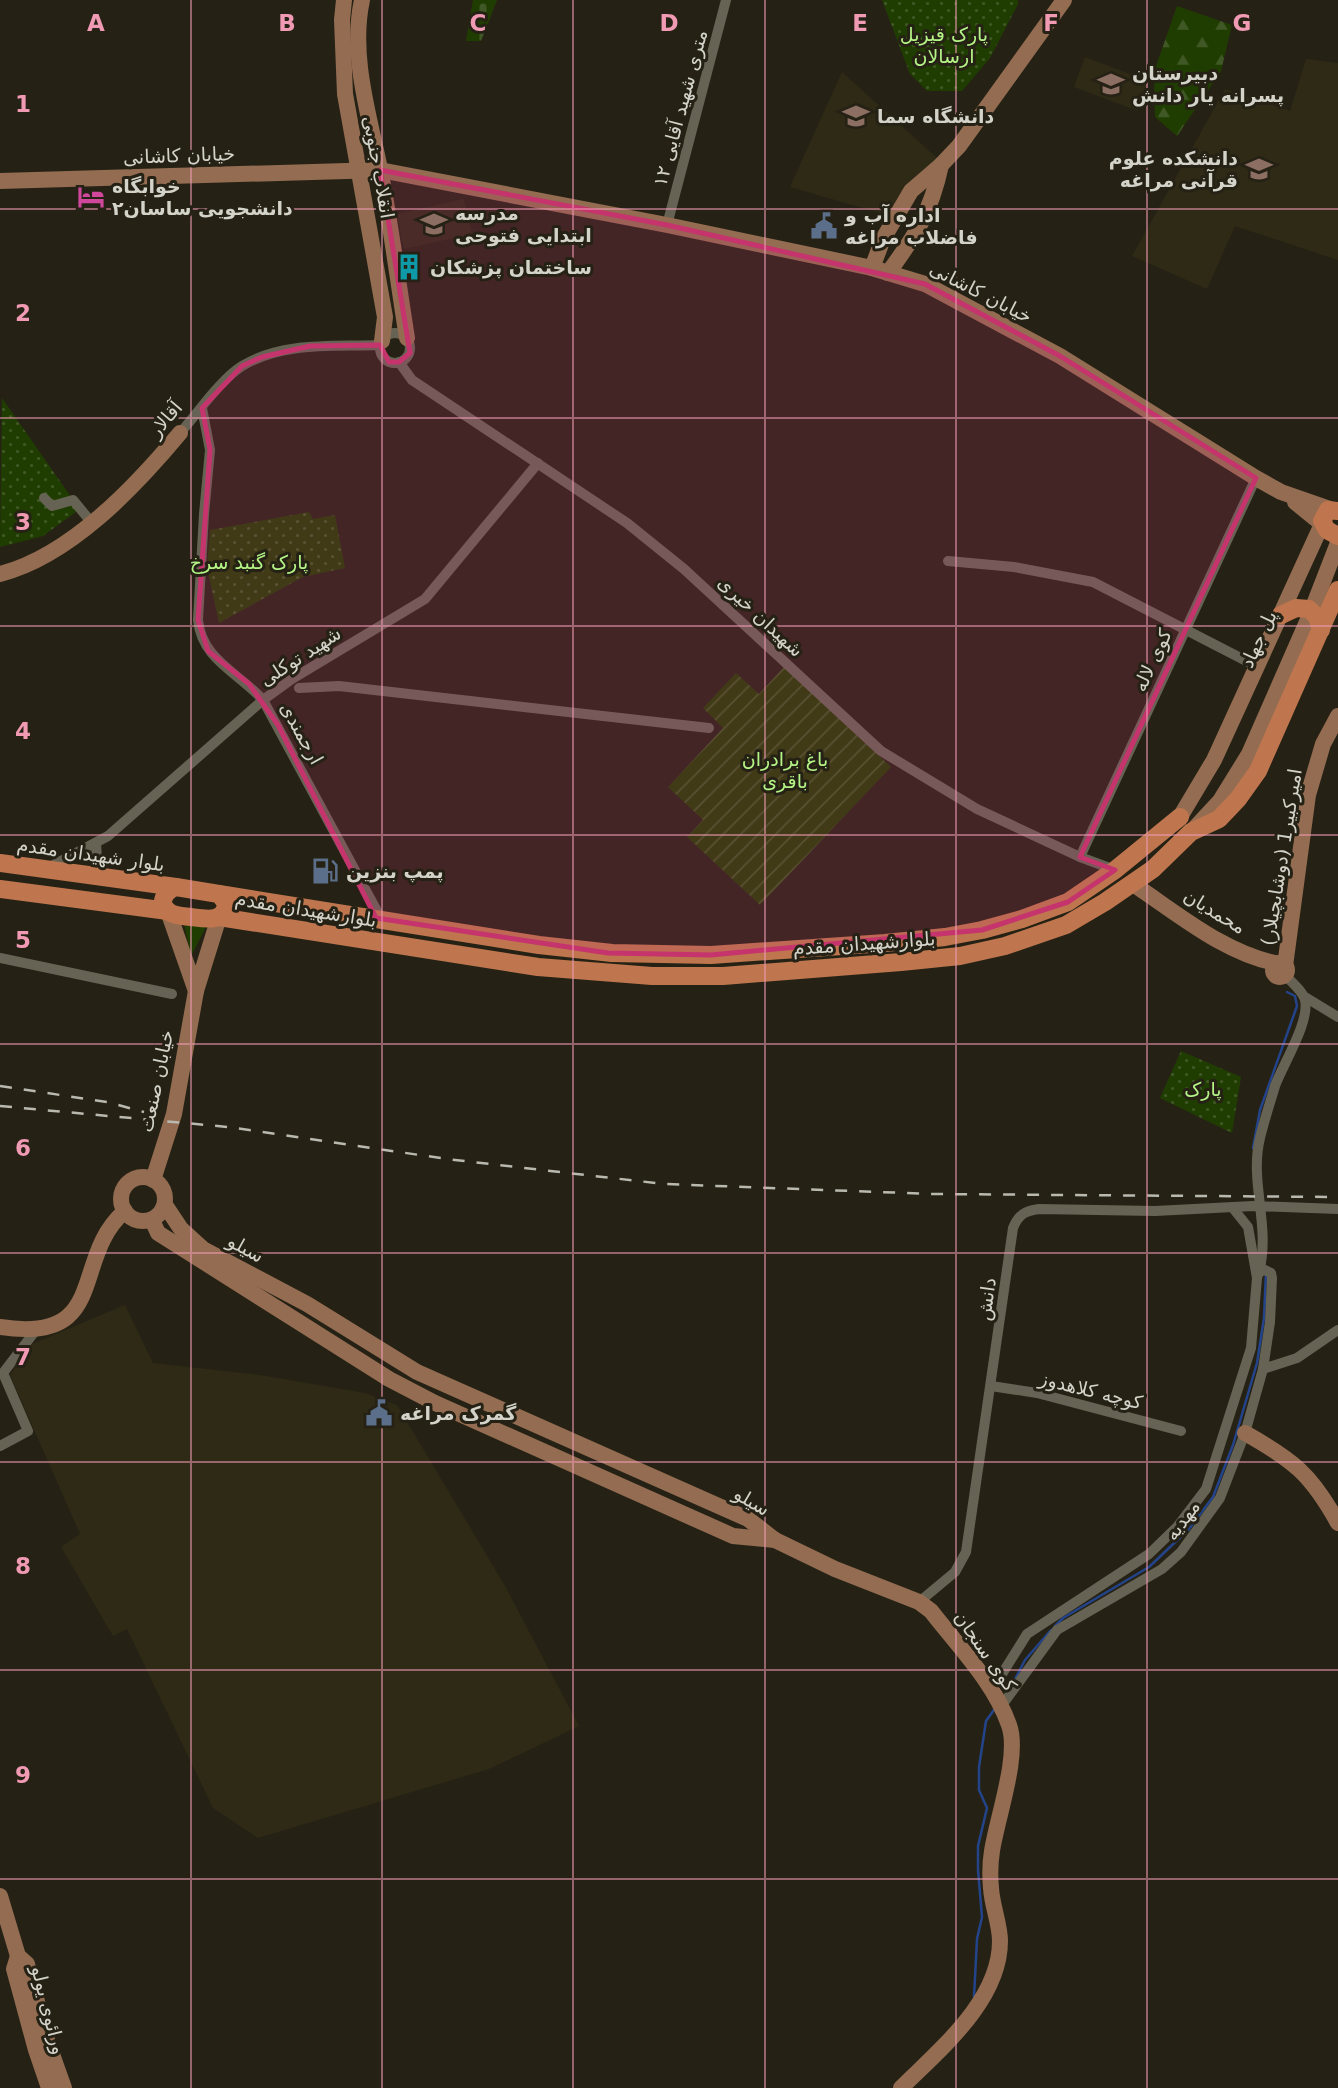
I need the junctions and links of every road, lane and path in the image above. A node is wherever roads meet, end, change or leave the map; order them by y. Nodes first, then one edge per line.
1 (344, 0) edge
2 (362, 0) edge
3 (726, 0) edge
4 (1064, 0) edge
5 (364, 93) junction
6 (345, 94) junction
7 (942, 165) junction
8 (380, 170) junction
9 (359, 171) junction
10 (0, 181) edge
11 (667, 225) junction
12 (872, 268) junction
13 (888, 273) junction
14 (407, 338) junction
15 (381, 343) junction
16 (399, 362) junction
17 (202, 408) junction
18 (180, 433) joint
19 (538, 463) junction
20 (1256, 478) junction
21 (44, 498) dead end
22 (1332, 511) edge
23 (92, 523) junction
24 (1338, 536) edge
25 (1338, 543) edge
26 (948, 561) dead end
27 (0, 574) edge
28 (1338, 590) edge
29 (1289, 612) junction
30 (1321, 630) junction
31 (1185, 631) junction
32 (1258, 667) junction
33 (299, 688) dead end
34 (263, 700) junction
35 (1338, 716) edge
36 (709, 728) dead end
37 (1180, 817) junction
38 (1191, 832) junction
39 (96, 844) junction
40 (1080, 857) junction
41 (0, 863) edge
42 (45, 870) junction
43 (1115, 870) junction
44 (106, 878) junction
45 (1133, 884) junction
46 (176, 887) junction
47 (0, 889) edge
48 (219, 894) junction
49 (168, 911) junction
50 (219, 917) junction
51 (376, 918) junction
52 (0, 958) edge
53 (1281, 970) junction
54 (196, 991) junction
55 (172, 994) dead end
56 (1305, 997) junction
57 (1338, 1017) edge
58 (153, 1180) junction
59 (165, 1205) junction
60 (1232, 1207) junction
61 (1338, 1209) edge
62 (125, 1211) junction
63 (152, 1220) junction
64 (233, 1272) junction
65 (1258, 1275) junction
66 (0, 1327) edge
67 (36, 1330) junction
68 (1338, 1330) edge
69 (403, 1364) junction
70 (1263, 1369) junction
71 (389, 1379) junction
72 (991, 1386) junction
73 (1227, 1426) junction
74 (1181, 1431) dead end
75 (1245, 1433) junction
76 (0, 1446) edge
77 (1338, 1523) edge
78 (775, 1540) junction
79 (919, 1602) junction
80 (998, 1702) junction
81 (0, 1896) edge
82 (18, 1956) junction
83 (49, 2088) edge
84 (64, 2088) edge
85 (901, 2088) edge

1 - 6 street, انقلاب جنوبی
2 - 5 street, انقلاب جنوبی
3 - 11 street, ۱۲ متری شهید آقایی
4 - 7 street
5 - 6 street
5 - 8 street, انقلاب جنوبی
6 - 9 street, انقلاب جنوبی
7 - 12 street
7 - 13 street
8 - 9 street, خیابان کاشانی
8 - 11 street, خیابان کاشانی
8 - 14 street, انقلاب جنوبی
9 - 10 street, خیابان کاشانی
9 - 15 street, انقلاب جنوبی
11 - 12 street, خیابان کاشانی
12 - 13 street, خیابان کاشانی
13 - 20 street, خیابان کاشانی
14 - 15 street
14 - 16 street
15 - 16 street
15 - 17 street, آقالار
16 - 19 street, شهیدان خیری
17 - 18 street, آقالار
17 - 34 street, ارجمندی
18 - 23 street, آقالار
19 - 34 street, شهید توکلی
19 - 40 street, شهیدان خیری
20 - 22 street, خیابان کاشانی
20 - 31 street, کوی لاله
21 - 23 street
22 - 24 main road
22 - 29 street
22 - 29 street, پل جهاد
23 - 27 street, آقالار
25 - 38 street, پل جهاد
26 - 31 street
28 - 30 main road, بلوارشهیدان مقدم
29 - 30 main road
29 - 32 street
29 - 37 street, پل جهاد
30 - 38 main road, بلوارشهیدان مقدم
31 - 32 street
31 - 40 street, کوی لاله
32 - 37 street
33 - 36 street
34 - 39 street, شهید توکلی
34 - 51 street, ارجمندی
35 - 53 street, امیرکبیر1 (دوشابچیلار)
37 - 43 main road, بلوارشهیدان مقدم
38 - 45 main road, بلوارشهیدان مقدم
39 - 42 street, شهید توکلی
39 - 44 street
40 - 43 street, شهیدان خیری
41 - 42 main road, بلوار شهیدان مقدم
42 - 44 main road, بلوار شهیدان مقدم
43 - 51 main road, بلوارشهیدان مقدم
44 - 46 main road, بلوار شهیدان مقدم
45 - 50 main road, بلوارشهیدان مقدم
45 - 53 street, محمدیان
46 - 48 main road, بلوار شهیدان مقدم
46 - 49 main road
47 - 49 main road
48 - 50 main road
48 - 51 main road, بلوارشهیدان مقدم
49 - 50 main road, بلوارشهیدان مقدم
49 - 54 street, خیابان صنعت
50 - 54 street, خیابان صنعت
52 - 55 street
53 - 56 street
54 - 58 street, خیابان صنعت
56 - 57 street
56 - 65 street
58 - 59 street
58 - 62 street
59 - 63 street
59 - 64 street, سیلو
60 - 61 street, دانش
60 - 65 street
60 - 72 street, دانش
62 - 63 street
62 - 67 street
63 - 64 street, سیلو
64 - 69 street, سیلو
64 - 71 street, سیلو
65 - 70 street, مهدیه
65 - 73 street
66 - 67 street
67 - 76 street
68 - 70 street
69 - 71 street
69 - 78 street, سیلو
70 - 75 street, مهدیه
71 - 78 street, سیلو
72 - 74 street, کوچه کلاهدوز
72 - 79 street, دانش
73 - 75 street
73 - 80 street
75 - 77 street
75 - 80 street, مهدیه
78 - 79 street, کوی سنجان
79 - 80 street, کوی سنجان
80 - 85 street, کوی سنجان
81 - 82 street
82 - 83 street, ورائوی یولو
82 - 84 street, ورائوی یولو

